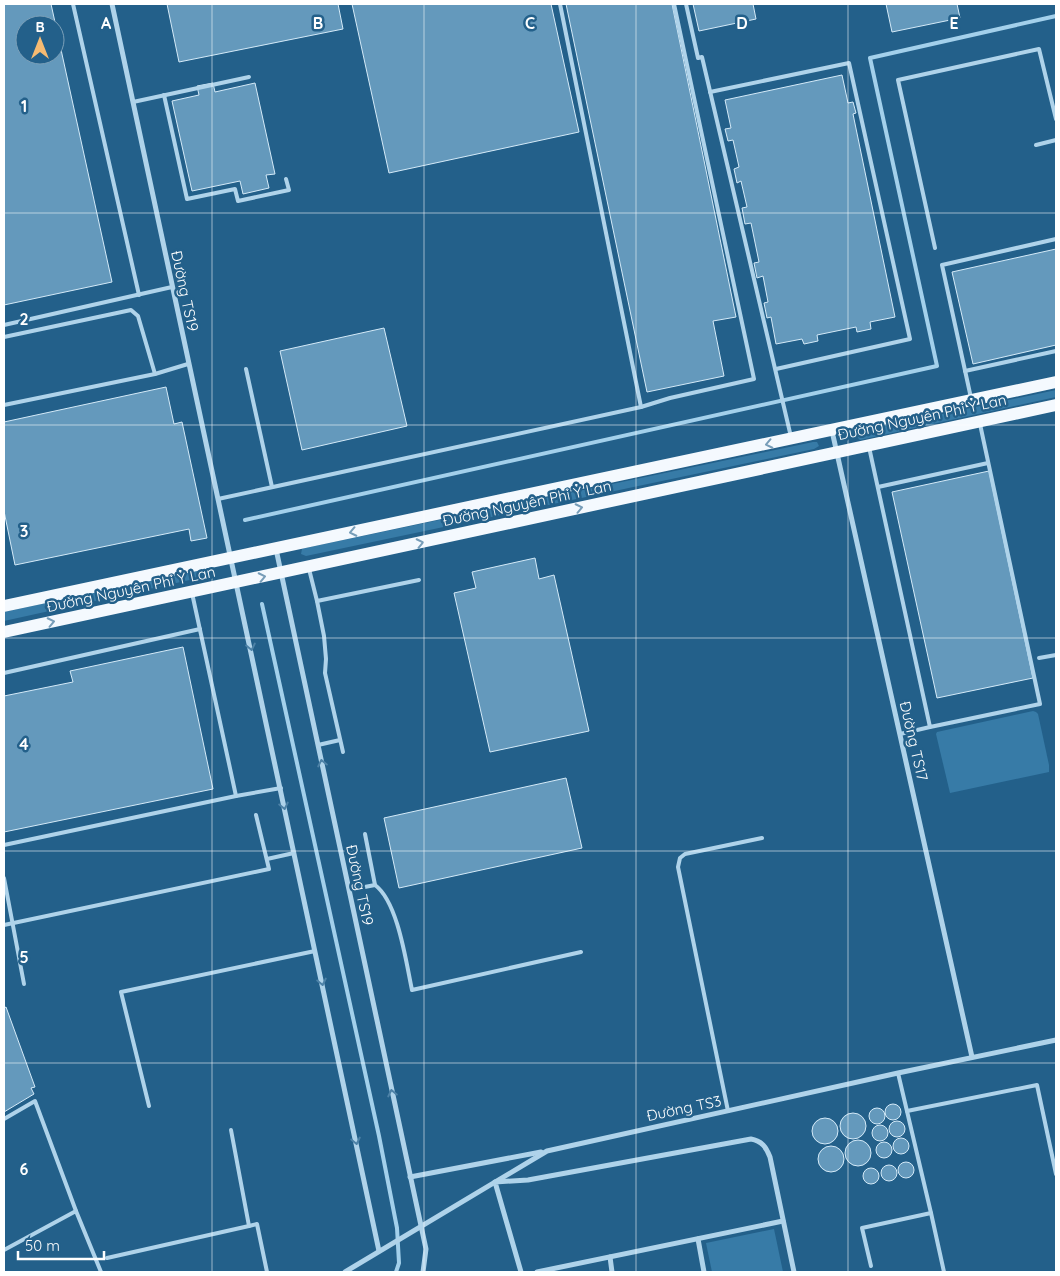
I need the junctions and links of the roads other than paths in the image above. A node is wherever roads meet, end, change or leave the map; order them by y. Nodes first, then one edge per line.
1 (73, 4) edge
2 (112, 4) edge
3 (560, 4) edge
4 (674, 4) edge
5 (686, 4) edge
6 (249, 77) dead end
7 (710, 92) junction
8 (164, 95) junction
9 (133, 102) junction
10 (1056, 119) edge
11 (1056, 140) edge
12 (1036, 145) dead end
13 (286, 179) dead end
14 (1056, 239) edge
15 (935, 248) dead end
16 (172, 288) junction
17 (139, 295) junction
18 (4, 325) edge
19 (4, 337) edge
20 (1056, 351) edge
21 (188, 364) junction
22 (246, 369) dead end
23 (776, 369) junction
24 (965, 371) junction
25 (155, 374) junction
26 (1056, 382) edge
27 (972, 400) junction
28 (4, 405) edge
29 (1056, 405) edge
30 (641, 407) junction
31 (979, 422) junction
32 (832, 430) junction
33 (792, 439) junction
34 (869, 445) junction
35 (837, 452) junction
36 (988, 463) junction
37 (272, 487) junction
38 (878, 487) junction
39 (218, 499) junction
40 (276, 548) junction
41 (231, 558) junction
42 (309, 567) junction
43 (281, 573) junction
44 (420, 580) dead end
45 (237, 582) junction
46 (192, 592) junction
47 (317, 601) junction
48 (4, 606) edge
49 (200, 629) junction
50 (4, 632) edge
51 (1056, 654) edge
52 (1040, 658) dead end
53 (4, 673) edge
54 (930, 727) junction
55 (900, 734) junction
56 (340, 740) junction
57 (318, 746) junction
58 (343, 752) dead end
59 (281, 788) junction
60 (236, 796) junction
61 (256, 815) dead end
62 (365, 834) dead end
63 (762, 838) dead end
64 (4, 845) edge
65 (294, 853) junction
66 (267, 859) junction
67 (4, 878) edge
68 (375, 885) junction
69 (349, 890) junction
70 (12, 923) junction
71 (4, 925) edge
72 (315, 951) junction
73 (581, 952) dead end
74 (24, 984) dead end
75 (1056, 1040) edge
76 (972, 1057) junction
77 (898, 1073) junction
78 (149, 1106) dead end
79 (728, 1111) junction
80 (907, 1111) junction
81 (4, 1119) edge
82 (231, 1130) dead end
83 (547, 1151) junction
84 (1056, 1174) edge
85 (410, 1178) junction
86 (495, 1182) junction
87 (76, 1211) junction
88 (931, 1213) junction
89 (783, 1222) junction
90 (250, 1226) junction
91 (420, 1227) junction
92 (698, 1239) junction
93 (4, 1250) edge
94 (379, 1251) junction
95 (610, 1257) junction
96 (107, 1258) dead end
97 (871, 1266) dead end
98 (101, 1272) edge
99 (267, 1272) edge
100 (345, 1272) edge
101 (422, 1272) edge
102 (521, 1272) edge
103 (537, 1272) edge
104 (612, 1272) edge
105 (704, 1272) edge
106 (794, 1272) edge
107 (944, 1272) edge

1 - 17 lane
2 - 9 street, Đường TS19
3 - 30 lane
4 - 30 lane
5 - 7 lane
6 - 8 lane
7 - 23 lane
7 - 23 lane
8 - 9 lane
8 - 13 lane
9 - 16 street, Đường TS19
10 - 15 lane
11 - 12 lane
14 - 24 lane
16 - 17 lane
16 - 21 street, Đường TS19
17 - 18 lane
19 - 25 lane
20 - 24 lane
21 - 25 lane
21 - 39 street, Đường TS19
22 - 37 lane
23 - 33 lane
24 - 27 lane
25 - 28 lane
26 - 27 main road, Đường Nguyên Phi Ỷ Lan
27 - 32 main road, Đường Nguyên Phi Ỷ Lan
29 - 31 main road, Đường Nguyên Phi Ỷ Lan
30 - 37 lane
31 - 34 main road, Đường Nguyên Phi Ỷ Lan
31 - 36 lane
32 - 33 main road, Đường Nguyên Phi Ỷ Lan
32 - 35 street, Đường TS17
33 -> 40 main road, Đường Nguyên Phi Ỷ Lan
34 - 35 main road, Đường Nguyên Phi Ỷ Lan
34 - 38 lane
42 -> 35 main road, Đường Nguyên Phi Ỷ Lan
35 - 55 street, Đường TS17
36 - 38 lane
36 - 54 lane
37 - 39 lane
38 - 54 lane
39 - 41 street, Đường TS19
40 - 41 main road, Đường Nguyên Phi Ỷ Lan
40 - 43 street, Đường TS19
41 - 45 street, Đường TS19
41 - 48 main road, Đường Nguyên Phi Ỷ Lan
42 - 43 main road, Đường Nguyên Phi Ỷ Lan
42 - 47 lane
45 -> 43 main road, Đường Nguyên Phi Ỷ Lan
43 - 57 street, Đường TS19
44 - 47 lane
45 - 46 main road, Đường Nguyên Phi Ỷ Lan
45 -> 59 street, Đường TS19
46 - 49 lane
50 -> 46 main road, Đường Nguyên Phi Ỷ Lan
47 - 56 lane
49 - 53 lane
49 - 60 lane
51 - 52 lane
54 - 55 lane
55 - 76 street, Đường TS17
56 - 57 lane
56 - 58 lane
69 -> 57 street, Đường TS19
59 - 60 lane
59 -> 65 street, Đường TS19
60 - 64 lane
61 - 66 lane
62 - 68 lane
63 - 79 lane
65 - 66 lane
65 - 72 street, Đường TS19
66 - 70 lane
67 - 70 lane
68 - 69 lane
68 - 73 lane
85 -> 69 street, Đường TS19
70 - 71 lane
70 - 74 lane
72 - 78 lane
72 -> 94 street, Đường TS19
75 - 76 street, Đường TS3
76 - 77 street, Đường TS3
77 - 79 street, Đường TS3
77 - 80 lane
79 - 83 street, Đường TS3
80 - 84 lane
80 - 88 lane
81 - 87 lane
82 - 90 lane
83 - 85 street
83 - 86 street, Đường TS3
85 - 91 street, Đường TS19
86 - 89 street
86 - 91 street, Đường TS3
86 - 102 street
87 - 93 lane
87 - 98 lane
88 - 97 lane
88 - 107 lane
89 - 92 street
89 - 106 street
90 - 96 lane
90 - 99 lane
91 - 94 street, Đường TS3
91 - 101 street, Đường TS19
92 - 95 street
92 - 105 street
94 - 100 street, Đường TS3
95 - 103 street
95 - 104 street

